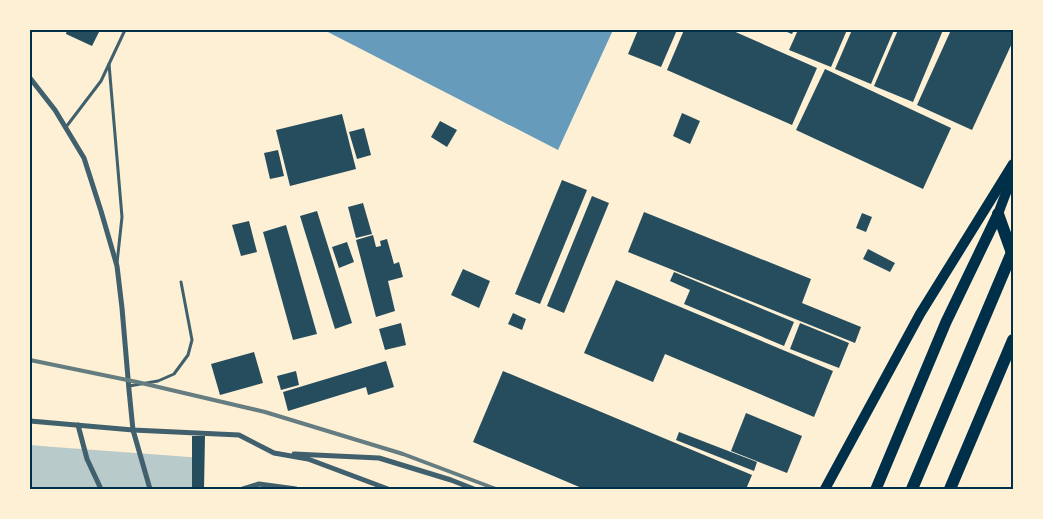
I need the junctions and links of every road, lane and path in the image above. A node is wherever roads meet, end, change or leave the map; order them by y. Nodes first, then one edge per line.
1 (125, 30) edge
2 (109, 64) junction
3 (30, 78) edge
4 (66, 127) junction
5 (1013, 164) edge
6 (1013, 174) edge
7 (998, 214) junction
8 (1012, 252) edge
9 (117, 266) junction
10 (181, 282) dead end
11 (1013, 340) edge
12 (128, 386) junction
13 (30, 421) edge
14 (78, 426) junction
15 (133, 430) junction
16 (274, 453) junction
17 (259, 484) junction
18 (101, 489) edge
19 (150, 489) edge
20 (243, 489) edge
21 (264, 489) edge
22 (296, 489) edge
23 (388, 489) edge
24 (474, 489) edge
25 (825, 489) edge
26 (876, 489) edge
27 (912, 489) edge
28 (950, 489) edge

1 - 2 lane
2 - 4 lane
2 - 9 lane
3 - 4 street
4 - 9 street
5 - 25 main road
6 - 7 main road
7 - 8 highway
7 - 26 highway
8 - 27 highway
9 - 12 street
10 - 12 lane
11 - 28 highway
12 - 15 street
13 - 14 street
14 - 15 street
14 - 18 street
15 - 16 street
15 - 19 street
16 - 23 street
16 - 24 street
17 - 20 street
17 - 21 street
17 - 22 street

